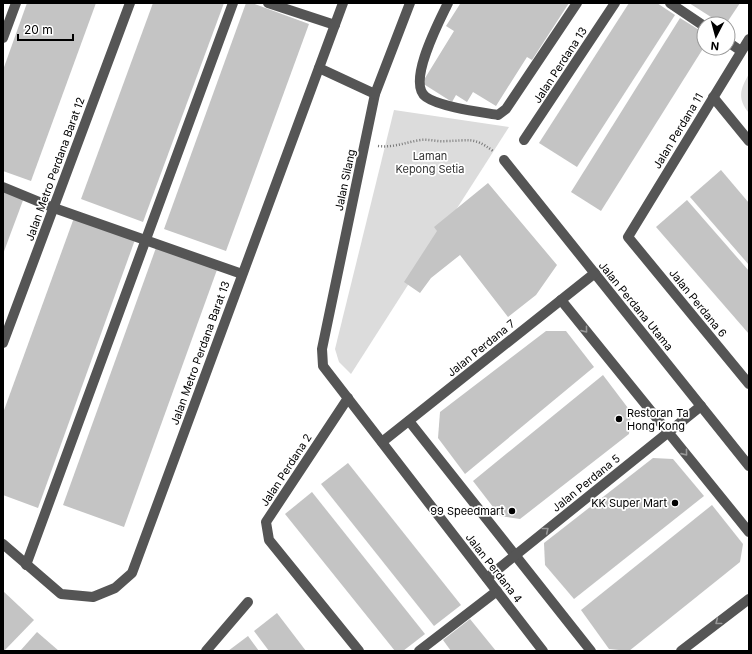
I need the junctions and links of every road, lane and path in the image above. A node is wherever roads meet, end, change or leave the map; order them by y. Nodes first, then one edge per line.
1 (16, 3) edge
2 (130, 3) edge
3 (233, 3) edge
4 (268, 3) edge
5 (343, 3) edge
6 (410, 3) edge
7 (448, 3) edge
8 (577, 3) edge
9 (615, 3) edge
10 (670, 3) edge
11 (696, 21) edge
12 (335, 25) junction
13 (3, 38) edge
14 (749, 39) edge
15 (736, 48) edge
16 (741, 51) junction
17 (319, 68) junction
18 (375, 94) junction
19 (713, 97) junction
20 (524, 140) dead end
21 (749, 141) edge
22 (365, 145) junction
23 (504, 160) joint
24 (3, 187) edge
25 (54, 208) junction
26 (628, 237) joint
27 (146, 240) junction
28 (595, 273) junction
29 (242, 274) junction
30 (561, 300) junction
31 (3, 343) edge
32 (323, 366) joint
33 (748, 382) edge
34 (348, 398) junction
35 (701, 406) junction
36 (409, 421) junction
37 (668, 432) junction
38 (382, 442) junction
39 (749, 466) edge
40 (749, 532) edge
41 (3, 544) edge
42 (515, 555) junction
43 (26, 565) junction
44 (487, 578) junction
45 (497, 591) junction
46 (749, 599) edge
47 (248, 602) dead end
48 (206, 651) edge
49 (359, 651) edge
50 (419, 651) edge
51 (544, 651) edge
52 (591, 651) edge
53 (681, 651) edge

1 - 13 street
2 - 25 street, Jalan Metro Perdana Barat 12
3 - 27 street
4 - 12 street
5 - 12 street, Jalan Metro Perdana Barat 13
6 - 18 street, Jalan Silang
7 - 8 street
9 - 20 street, Jalan Perdana 13
10 - 11 street
12 - 17 street, Jalan Metro Perdana Barat 13
14 - 16 street, Jalan Perdana 11
15 - 16 street
16 - 19 street, Jalan Perdana 11
17 - 18 street
17 - 29 street, Jalan Metro Perdana Barat 13
18 - 22 street, Jalan Silang
19 - 21 street
19 - 26 street, Jalan Perdana 11
22 - 23 path
22 - 32 street, Jalan Silang
23 - 28 street, Jalan Perdana Utama
24 - 25 street
25 - 27 street
25 - 31 street, Jalan Metro Perdana Barat 12
26 - 33 street, Jalan Perdana 6
27 - 29 street
27 - 43 street
28 - 30 street, Jalan Perdana 7
28 - 35 street, Jalan Perdana Utama
29 - 43 street, Jalan Metro Perdana Barat 13
30 - 36 street, Jalan Perdana 7
30 -> 37 street
32 - 34 street, Jalan Perdana 4
34 - 38 street, Jalan Perdana 4
34 - 49 street, Jalan Perdana 2
35 - 37 street, Jalan Perdana 5
35 - 39 street, Jalan Perdana Utama
36 - 38 street, Jalan Perdana 7
36 - 42 street
37 -> 40 street
42 -> 37 street, Jalan Perdana 5
38 - 44 street, Jalan Perdana 4
41 - 43 street
42 - 44 street, Jalan Perdana 5
42 - 52 street
44 - 45 street, Jalan Perdana 4
45 - 50 street
45 - 51 street, Jalan Perdana 4
46 -> 53 street
47 - 48 street

